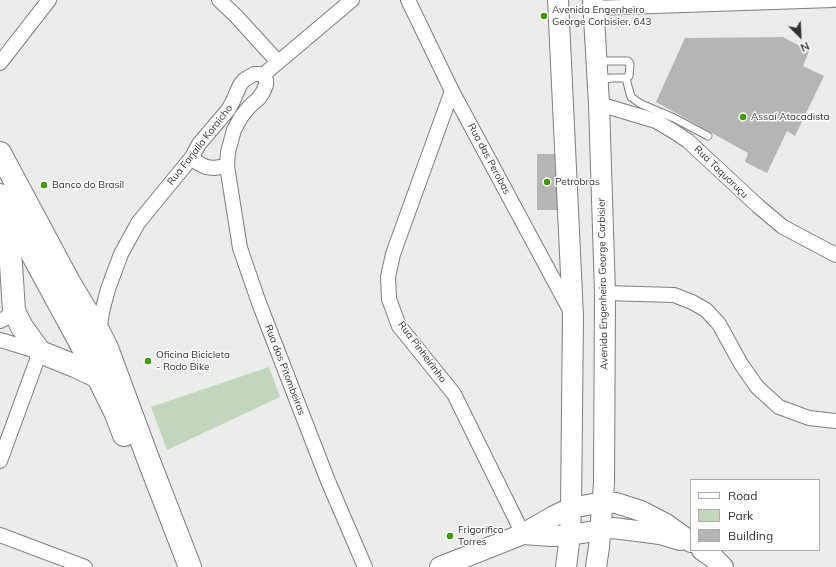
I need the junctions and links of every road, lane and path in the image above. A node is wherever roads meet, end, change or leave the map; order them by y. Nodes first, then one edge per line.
1 (49, 0) edge
2 (219, 0) edge
3 (352, 0) edge
4 (408, 0) edge
5 (558, 0) edge
6 (833, 0) edge
7 (593, 4) edge
8 (278, 62) junction
9 (0, 63) edge
10 (597, 71) junction
11 (263, 75) junction
12 (626, 78) junction
13 (452, 91) junction
14 (599, 104) junction
15 (708, 136) dead end
16 (0, 153) edge
17 (192, 157) junction
18 (227, 166) junction
19 (1, 198) edge
20 (836, 255) edge
21 (41, 272) junction
22 (69, 282) junction
23 (605, 293) junction
24 (7, 316) edge
25 (573, 316) junction
26 (99, 332) junction
27 (0, 340) edge
28 (83, 351) junction
29 (40, 352) junction
30 (98, 377) junction
31 (836, 421) edge
32 (0, 461) edge
33 (603, 502) junction
34 (571, 508) junction
35 (600, 530) junction
36 (523, 534) junction
37 (0, 535) edge
38 (570, 535) junction
39 (690, 542) edge
40 (690, 543) edge
41 (703, 551) edge
42 (84, 567) edge
43 (174, 567) edge
44 (190, 567) edge
45 (365, 567) edge
46 (440, 567) edge
47 (566, 567) edge
48 (596, 567) edge
49 (723, 567) edge

1 - 9 street
2 - 8 street
3 - 8 street, Rua Farjalla Koraicho
4 - 13 street, Rua das Perobas
5 - 25 main road
6 - 7 street
7 - 10 main road, Avenida Engenheiro George Corbisier
8 - 11 street, Rua Farjalla Koraicho
10 - 12 lane
10 - 12 lane
10 - 14 main road, Avenida Engenheiro George Corbisier
11 - 17 street, Rua Farjalla Koraicho
11 - 18 street, Rua das Pitombeiras
12 - 15 lane
13 - 25 street, Rua das Perobas
13 - 36 street, Rua Pinheirinho
14 - 20 street, Rua Taquaruçu
14 - 23 main road, Avenida Engenheiro George Corbisier
16 - 22 main road
17 - 18 street
17 - 26 street, Rua Farjalla Koraicho
18 - 45 street, Rua das Pitombeiras
19 - 21 main road
19 - 24 main road
21 - 22 main road
21 - 24 main road
21 - 28 main road
22 - 26 main road
23 - 31 street
23 - 33 main road, Avenida Engenheiro George Corbisier
24 - 29 main road
25 - 34 main road
26 - 28 street
26 - 44 main road
27 - 29 street
28 - 29 street
28 - 30 main road
29 - 30 main road
29 - 32 street
30 - 43 main road
33 - 34 main road
33 - 35 main road, Avenida Engenheiro George Corbisier
33 - 39 main road
34 - 36 main road
34 - 38 main road
35 - 38 main road
35 - 40 main road
35 - 48 main road, Avenida Engenheiro George Corbisier
36 - 38 main road
36 - 46 main road
37 - 42 street
38 - 47 main road
41 - 49 main road

